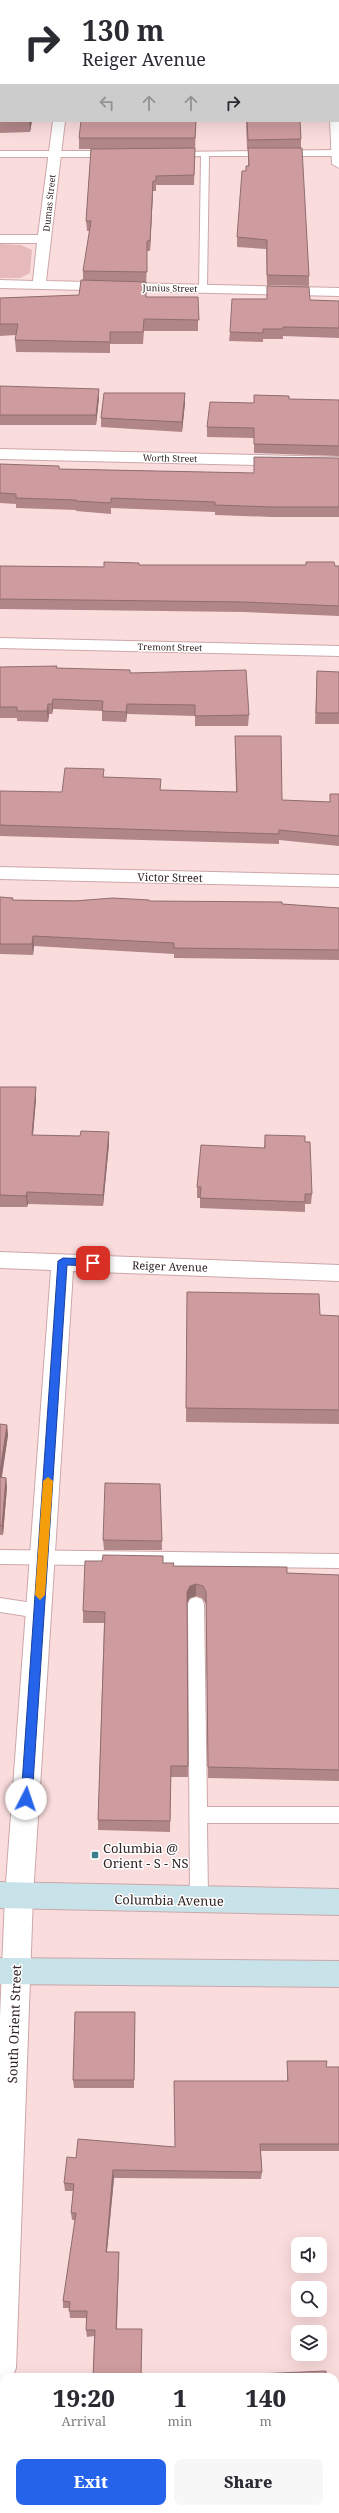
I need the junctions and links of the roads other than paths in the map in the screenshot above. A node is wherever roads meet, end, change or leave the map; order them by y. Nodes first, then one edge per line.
1 (59, 122) edge
2 (336, 122) edge
3 (0, 154) edge
4 (55, 154) junction
5 (122, 154) edge
6 (167, 154) edge
7 (205, 154) junction
8 (339, 157) edge
9 (0, 239) edge
10 (45, 239) junction
11 (0, 284) edge
12 (39, 285) junction
13 (202, 288) junction
14 (339, 292) edge
15 (0, 454) edge
16 (339, 462) edge
17 (0, 643) edge
18 (339, 651) edge
19 (0, 873) edge
20 (339, 881) edge
21 (0, 1260) edge
22 (63, 1261) junction
23 (339, 1273) edge
24 (0, 1557) edge
25 (43, 1558) junction
26 (339, 1561) edge
27 (196, 1604) dead end
28 (0, 1605) edge
29 (39, 1611) junction
30 (198, 1815) junction
31 (339, 1815) edge
32 (10, 1895) edge
33 (199, 1900) junction
34 (339, 1902) edge
35 (8, 1971) edge
36 (339, 1974) edge
37 (0, 2368) edge

1 - 4 street, Dumas Street
2 - 8 street
3 - 4 lane
4 - 5 lane
4 - 10 street, Dumas Street
6 - 7 lane
7 - 8 lane
7 - 13 lane
9 - 10 street
10 - 12 street, Dumas Street
11 - 12 street, Junius Street
12 - 13 street, Junius Street
13 - 14 street, Junius Street
15 - 16 street, Worth Street
17 - 18 street, Tremont Street
19 - 20 street, Victor Street
21 - 22 street, Reiger Avenue
22 - 23 street, Reiger Avenue
22 - 25 street, South Orient Street
24 - 25 lane
25 - 26 lane
25 - 29 street, South Orient Street
27 - 30 lane
28 - 29 lane
29 - 32 street, South Orient Street
30 - 31 lane
30 - 33 lane
32 - 33 main road, Columbia Avenue
32 - 35 street, South Orient Street
33 - 34 main road, Columbia Avenue
35 - 36 main road
35 - 37 street, South Orient Street

